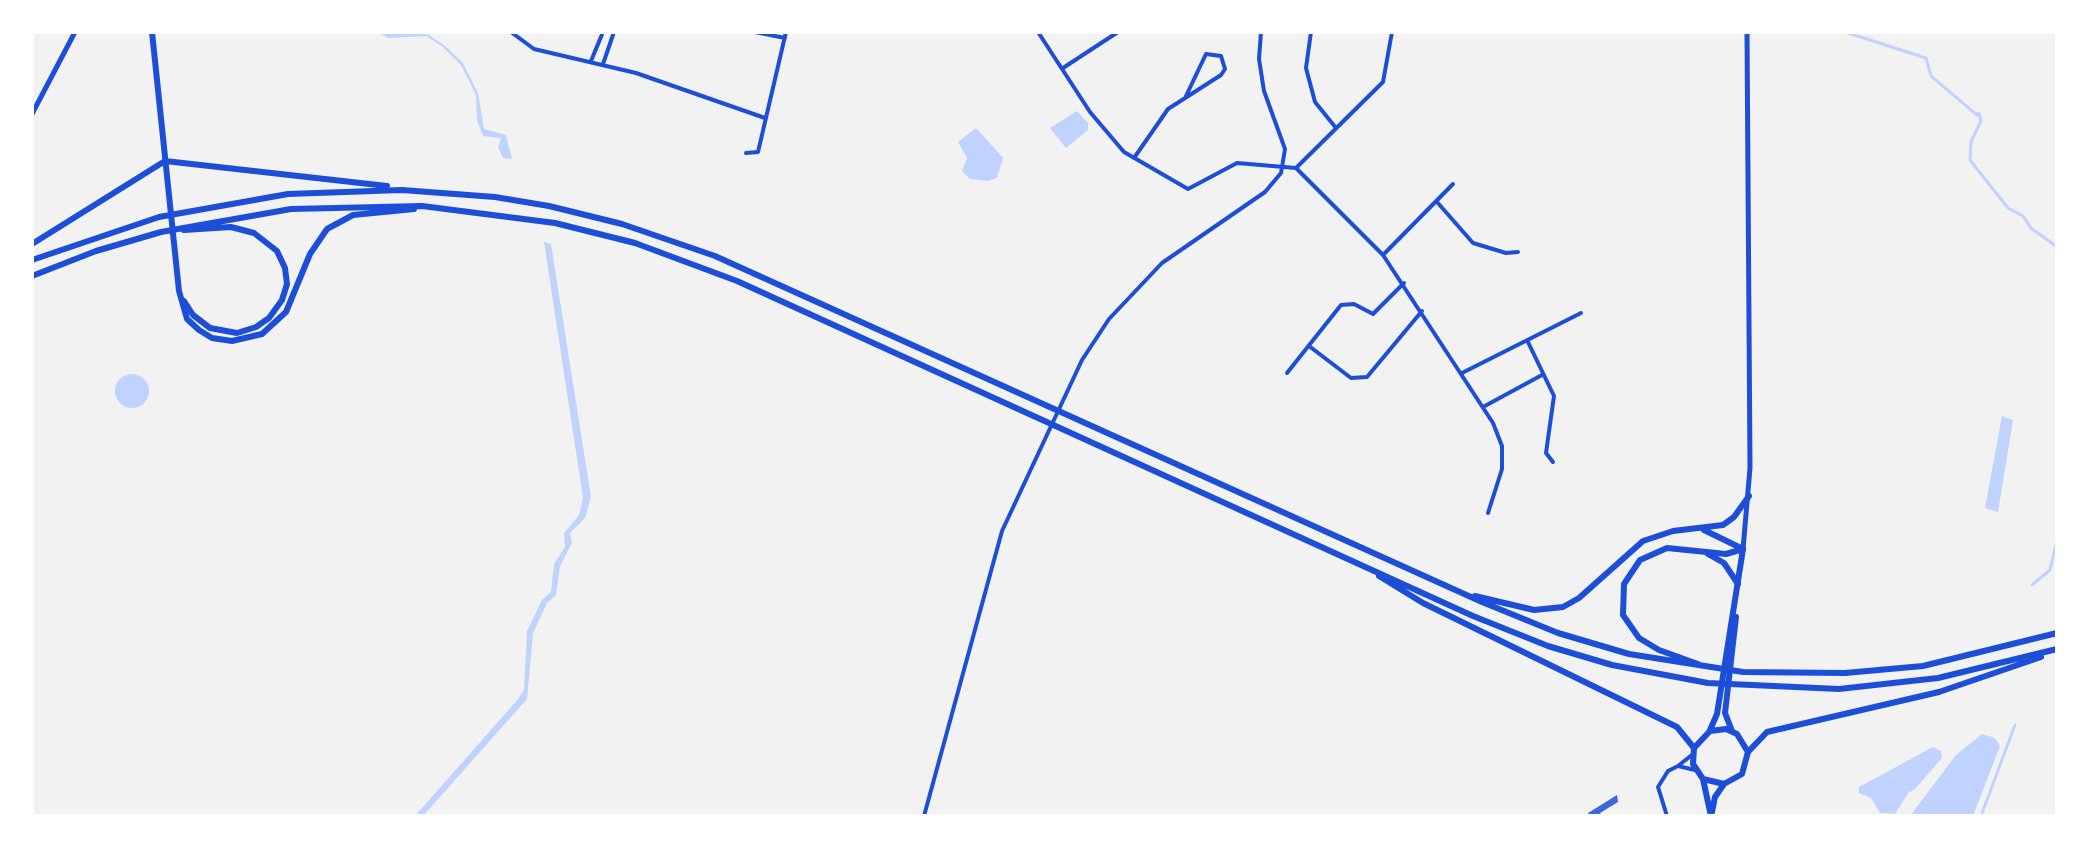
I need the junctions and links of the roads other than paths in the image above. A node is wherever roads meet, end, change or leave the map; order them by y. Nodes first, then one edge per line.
1 (75, 32) edge
2 (152, 32) edge
3 (511, 32) edge
4 (603, 32) edge
5 (614, 32) edge
6 (755, 32) edge
7 (1038, 32) edge
8 (1118, 32) edge
9 (1261, 32) edge
10 (1311, 32) edge
11 (1392, 32) edge
12 (1747, 32) edge
13 (785, 35) edge
14 (591, 61) junction
15 (603, 64) junction
16 (1062, 68) junction
17 (1186, 96) junction
18 (32, 114) edge
19 (765, 118) junction
20 (1336, 128) junction
21 (746, 153) dead end
22 (1134, 158) junction
23 (165, 161) junction
24 (1284, 165) junction
25 (1296, 168) junction
26 (1453, 184) dead end
27 (402, 190) junction
28 (1437, 202) junction
29 (442, 207) junction
30 (161, 232) junction
31 (32, 244) edge
32 (1518, 252) dead end
33 (1383, 255) junction
34 (32, 260) edge
35 (32, 276) edge
36 (1404, 283) junction
37 (179, 291) junction
38 (1422, 311) junction
39 (1581, 313) dead end
40 (1527, 340) junction
41 (1309, 346) junction
42 (1287, 373) dead end
43 (1462, 373) junction
44 (1542, 375) junction
45 (1483, 407) junction
46 (1553, 462) dead end
47 (1749, 496) junction
48 (1488, 513) dead end
49 (1703, 530) junction
50 (1743, 549) junction
51 (1705, 552) junction
52 (1355, 562) junction
53 (1738, 584) junction
54 (1455, 591) junction
55 (1736, 598) junction
56 (2057, 633) edge
57 (2057, 650) edge
58 (1713, 669) junction
59 (1722, 706) junction
60 (1710, 731) junction
61 (1732, 731) junction
62 (1694, 751) junction
63 (1748, 752) junction
64 (1678, 766) junction
65 (1696, 771) junction
66 (1703, 779) junction
67 (1724, 784) junction
68 (924, 816) edge
69 (1667, 816) edge
70 (1711, 816) edge

1 - 18 main road
2 - 23 main road
3 - 14 street
4 - 14 street
5 - 15 street
6 - 13 street
7 - 16 street
8 - 16 street
9 - 24 street
10 - 20 street
11 - 20 street
12 - 47 main road
13 - 19 street
14 - 15 street
15 - 19 street
16 - 22 street
17 - 17 street
17 - 22 street
19 - 21 street
20 - 25 street
22 - 24 street
23 - 27 main road
23 - 31 main road
23 - 37 main road
24 - 25 street
24 - 68 street
25 - 33 street
26 - 28 street
27 - 34 main road
27 - 54 main road
28 - 32 street
28 - 33 street
29 - 30 main road
29 - 37 main road
29 - 52 main road
30 - 35 main road
30 - 37 main road
33 - 36 street
36 - 38 street
36 - 41 street
38 - 41 street
38 - 43 street
39 - 40 street
40 - 43 street
40 - 44 street
41 - 42 street
43 - 45 street
44 - 45 street
44 - 46 street
45 - 48 street
47 - 49 main road
47 - 50 main road
49 - 50 main road
49 - 54 main road
50 - 51 main road
50 - 53 main road
51 - 53 main road
51 - 58 main road
52 - 57 main road
52 - 62 main road
53 - 55 main road
54 - 58 main road
55 - 59 main road
55 - 59 main road
56 - 58 main road
57 - 63 main road
59 - 60 main road
59 - 61 main road
60 - 61 main road
60 - 62 main road
61 - 63 main road
62 - 64 street
62 - 65 main road
63 - 67 main road
64 - 65 street
64 - 69 street
65 - 66 main road
66 - 67 main road
66 - 70 main road
67 - 70 main road

